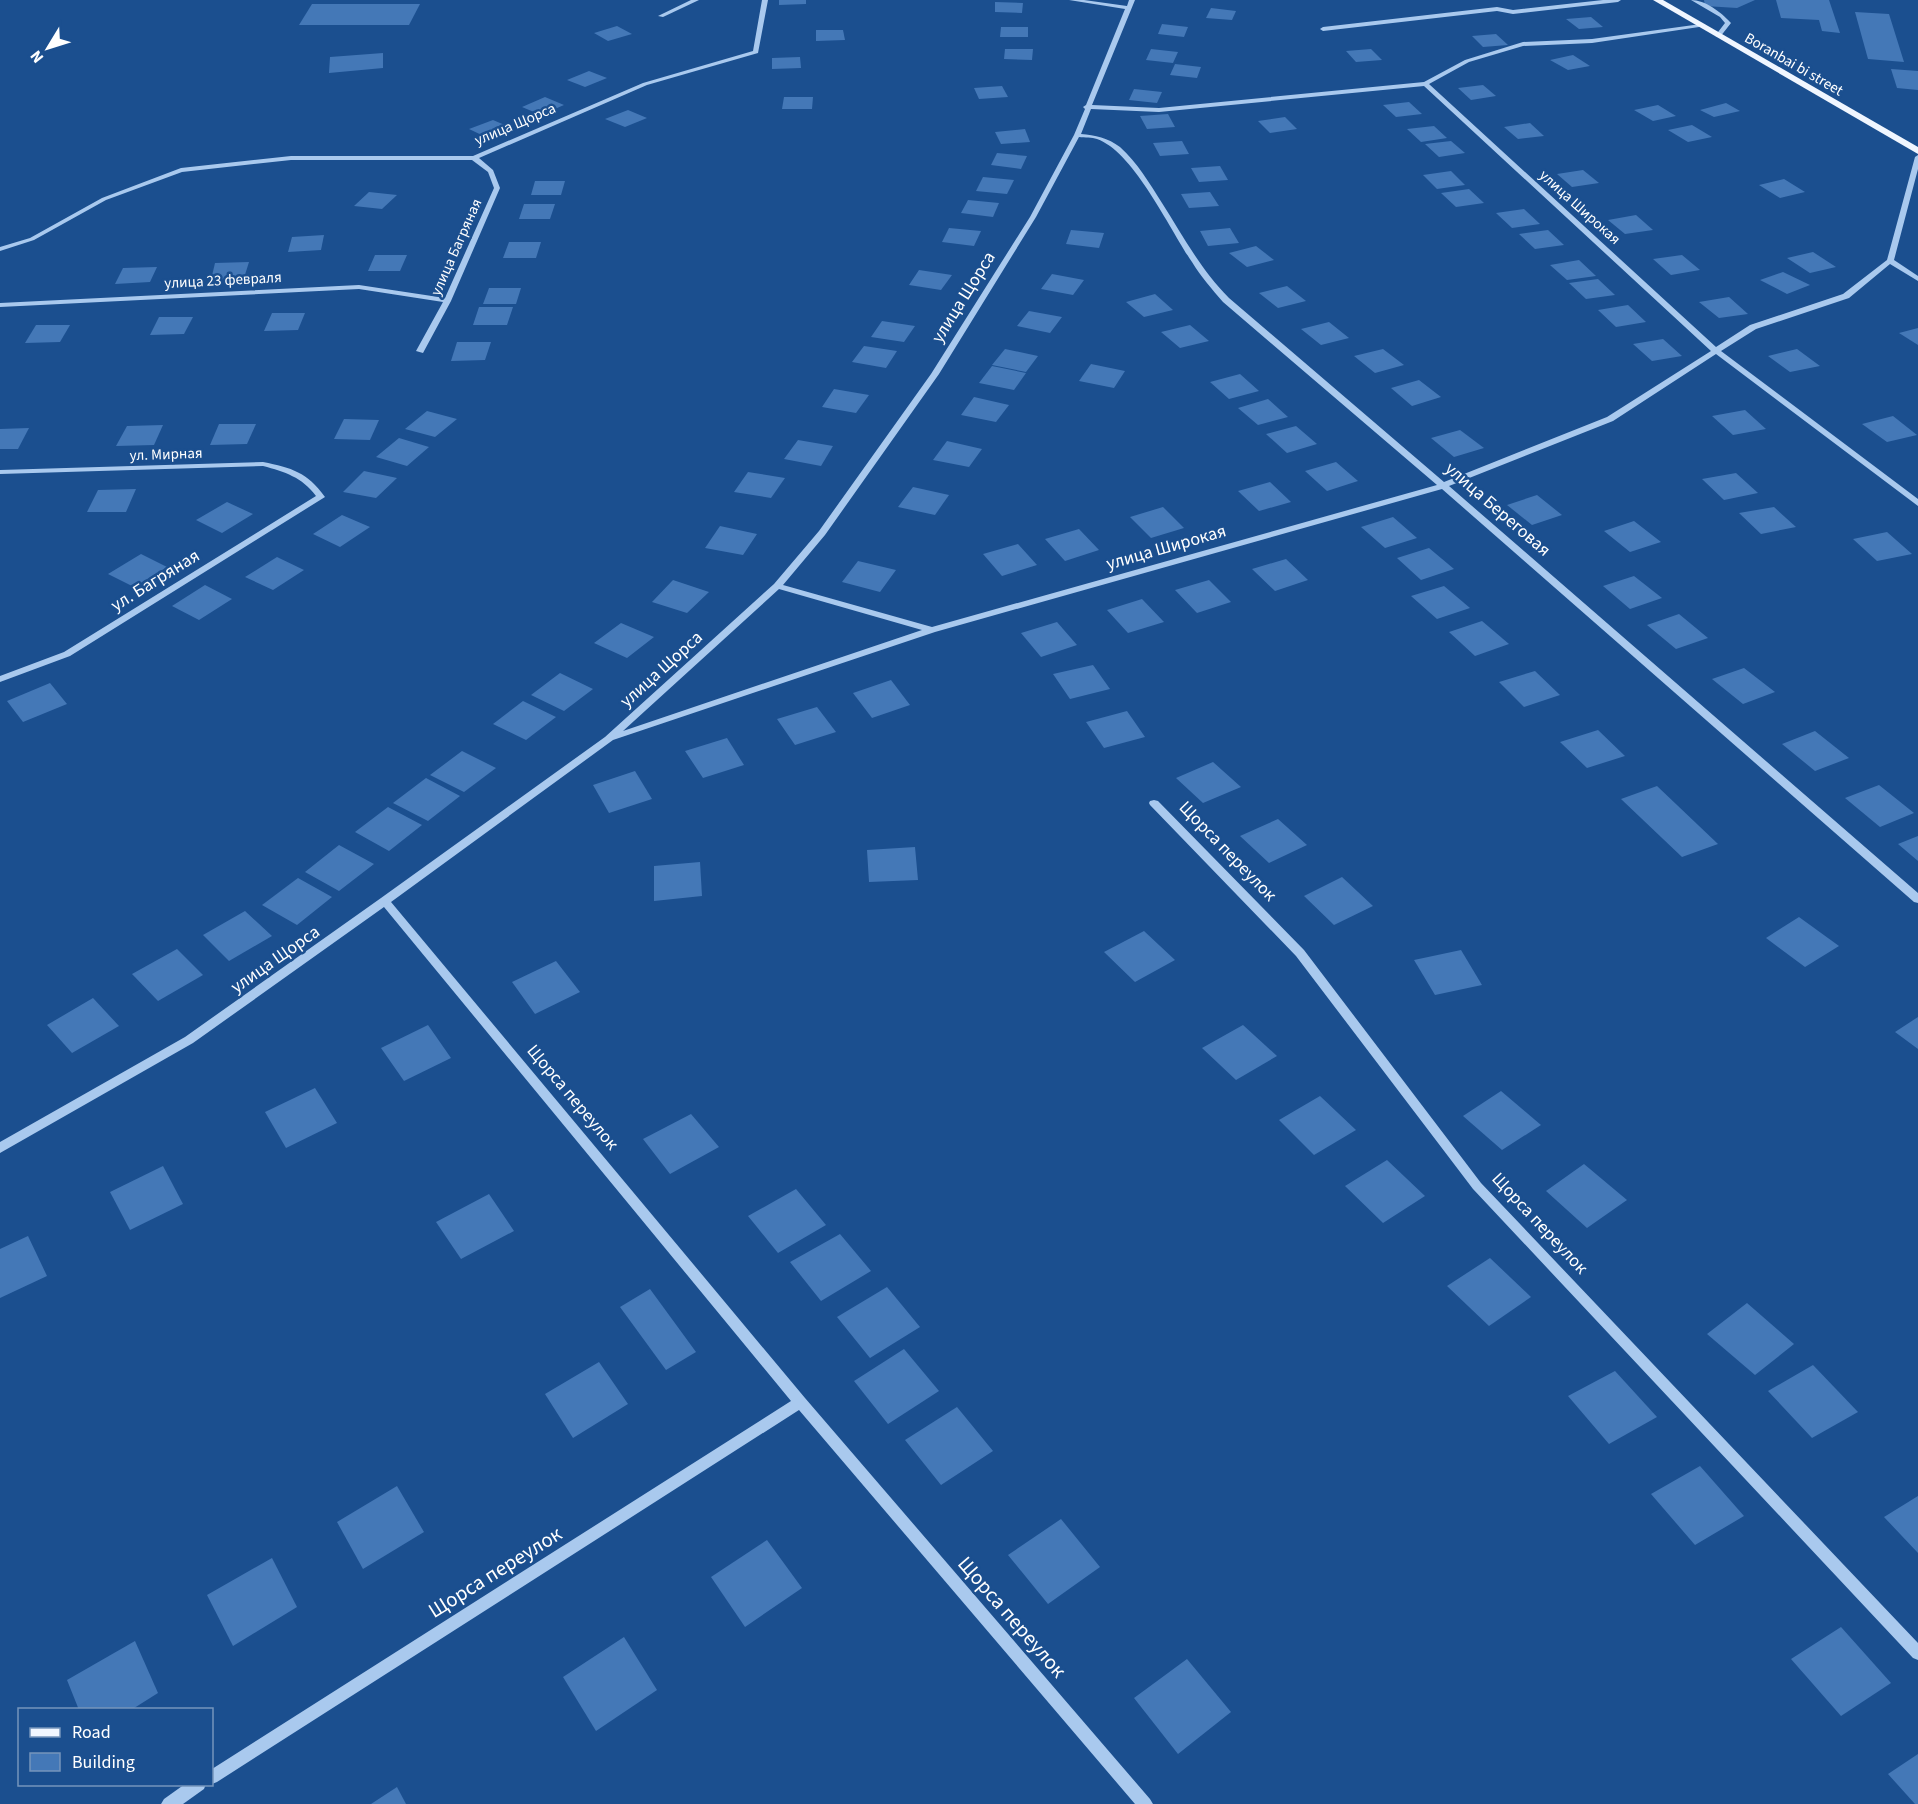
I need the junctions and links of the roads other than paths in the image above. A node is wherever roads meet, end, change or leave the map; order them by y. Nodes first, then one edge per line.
1 (696, 0) edge
2 (765, 0) edge
3 (1072, 0) edge
4 (1487, 0) edge
5 (1547, 0) edge
6 (1618, 0) edge
7 (1657, 0) edge
8 (1694, 0) edge
9 (1130, 4) edge
10 (1557, 7) junction
11 (1497, 9) junction
12 (662, 16) dead end
13 (1699, 25) junction
14 (1323, 28) dead end
15 (1718, 36) junction
16 (1425, 84) junction
17 (1086, 107) junction
18 (1077, 135) junction
19 (1918, 151) edge
20 (1918, 157) edge
21 (474, 158) junction
22 (0, 249) edge
23 (1890, 261) junction
24 (1918, 279) edge
25 (447, 301) junction
26 (0, 305) edge
27 (420, 351) dead end
28 (1716, 351) junction
29 (0, 472) edge
30 (1445, 485) junction
31 (321, 497) joint
32 (1918, 503) edge
33 (777, 586) junction
34 (932, 630) junction
35 (0, 679) edge
36 (608, 739) junction
37 (1154, 803) dead end
38 (1918, 899) edge
39 (386, 901) junction
40 (0, 1149) edge
41 (800, 1402) junction
42 (1918, 1653) edge
43 (213, 1776) edge
44 (198, 1786) edge
45 (169, 1804) edge
46 (1145, 1804) edge

1 - 12 street
2 - 21 street, улица Щорса
3 - 9 street, улица Щорса
4 - 11 street
5 - 10 street
6 - 10 street
7 - 13 main road, Boranbai bi street
8 - 15 street
9 - 17 street, улица Щорса
10 - 11 street
11 - 14 street
13 - 15 main road, Boranbai bi street
13 - 16 street
15 - 19 main road, Boranbai bi street
16 - 17 street
16 - 28 street, улица Широкая
17 - 18 street, улица Щорса
18 - 30 street, улица Береговая
18 - 33 street, улица Щорса
20 - 23 street
21 - 22 street
21 - 25 street, улица Багряная
23 - 24 street
23 - 28 street, улица Широкая
25 - 26 street, улица 23 февраля
25 - 27 street, улица Багряная
28 - 30 street, улица Широкая
28 - 32 street, улица Широкая
29 - 31 street, ул. Мирная
30 - 34 street, улица Широкая
30 - 38 street, улица Береговая
31 - 35 street, ул. Багряная
33 - 34 street
33 - 36 street, улица Щорса
34 - 36 street, улица Широкая
36 - 39 street, улица Щорса
37 - 42 street, Щорса переулок
39 - 40 street, улица Щорса
39 - 41 street, Щорса переулок
41 - 43 street, Щорса переулок
41 - 46 street, Щорса переулок
44 - 45 street

